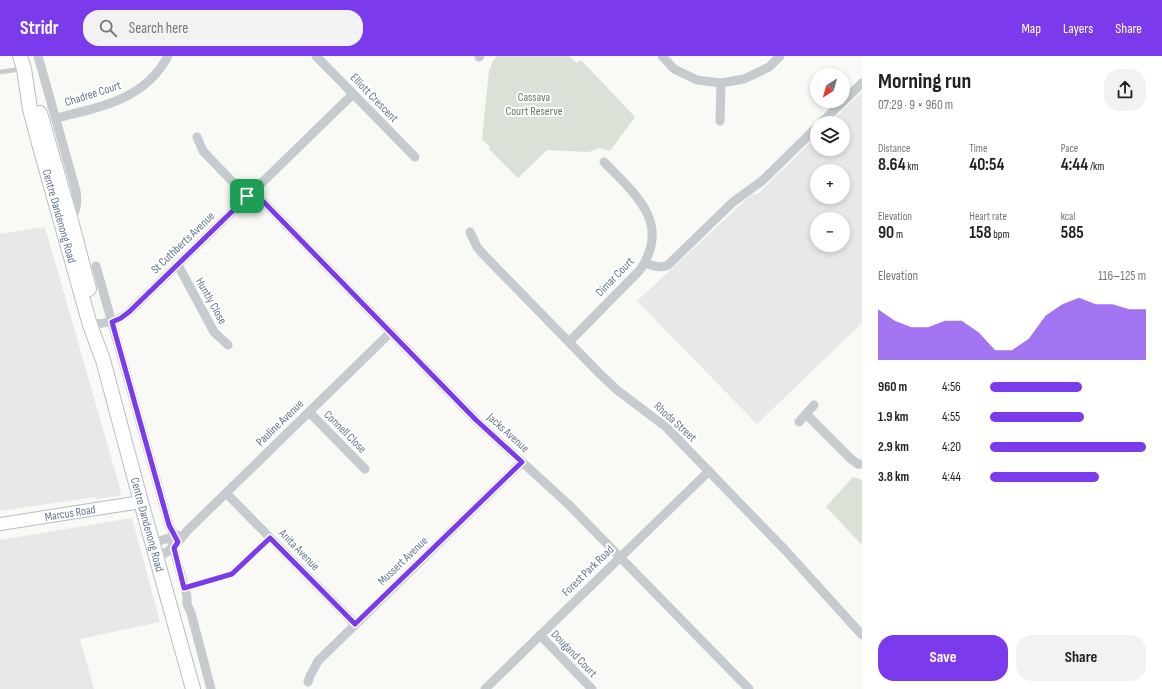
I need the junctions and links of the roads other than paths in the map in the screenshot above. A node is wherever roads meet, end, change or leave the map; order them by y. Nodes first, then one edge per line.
1 (38, 56) edge
2 (168, 56) edge
3 (316, 56) edge
4 (662, 56) edge
5 (780, 56) edge
6 (22, 62) edge
7 (0, 72) edge
8 (721, 83) junction
9 (862, 84) edge
10 (353, 94) junction
11 (828, 116) edge
12 (56, 118) junction
13 (720, 121) dead end
14 (810, 134) edge
15 (197, 137) dead end
16 (415, 157) dead end
17 (604, 162) dead end
18 (250, 194) junction
19 (72, 221) junction
20 (470, 232) dead end
21 (645, 263) junction
22 (178, 265) junction
23 (96, 266) dead end
24 (112, 322) junction
25 (94, 324) junction
26 (391, 332) junction
27 (568, 342) junction
28 (228, 345) dead end
29 (814, 405) dead end
30 (309, 412) junction
31 (806, 414) junction
32 (799, 422) dead end
33 (522, 462) junction
34 (862, 464) edge
35 (364, 469) dead end
36 (709, 471) junction
37 (226, 493) junction
38 (141, 502) junction
39 (0, 524) edge
40 (270, 538) junction
41 (174, 541) junction
42 (153, 543) junction
43 (157, 557) junction
44 (620, 557) junction
45 (184, 588) junction
46 (355, 624) junction
47 (862, 635) edge
48 (540, 636) junction
49 (308, 682) dead end
50 (193, 689) edge
51 (211, 689) edge
52 (485, 689) edge
53 (592, 689) edge
54 (749, 689) edge

1 - 12 street, Centre Dandenong Road
2 - 12 street, Chadree Court
3 - 10 street, Elliott Crescent
4 - 8 street
5 - 8 street
6 - 7 lane
6 - 19 main road, Centre Dandenong Road
6 - 25 main road, Centre Dandenong Road
8 - 13 street
9 - 11 street
10 - 16 street, Elliott Crescent
10 - 18 street, St Cuthberts Avenue
12 - 19 street, Centre Dandenong Road
14 - 21 street
15 - 18 street, Jacks Avenue
17 - 21 street, Dimar Court
18 - 22 street, St Cuthberts Avenue
18 - 26 street, Jacks Avenue
19 - 25 main road, Centre Dandenong Road
20 - 27 street, Rhoda Street
21 - 27 street, Dimar Court
22 - 24 street, St Cuthberts Avenue
22 - 28 street, Huntly Close
23 - 24 street, Centre Dandenong Road
24 - 25 street, St Cuthberts Avenue
24 - 41 street, Centre Dandenong Road
25 - 38 main road, Centre Dandenong Road
26 - 30 street, Pauline Avenue
26 - 33 street, Jacks Avenue
27 - 36 street, Rhoda Street
29 - 31 street
30 - 35 street, Connell Close
30 - 37 street, Pauline Avenue
31 - 32 street
31 - 34 street
33 - 44 street, Jacks Avenue
33 - 46 street, Mussert Avenue
36 - 44 street, Forest Park Road
36 - 47 street, Rhoda Street
37 - 40 street, Anita Avenue
37 - 41 street, Pauline Avenue
38 - 39 main road, Marcus Road
38 - 42 main road, Centre Dandenong Road
40 - 45 lane
40 - 46 street, Anita Avenue
41 - 42 street, Pauline Avenue
41 - 43 street, Pauline Avenue
41 - 45 street, Centre Dandenong Road
42 - 43 main road, Centre Dandenong Road
43 - 50 main road, Centre Dandenong Road
44 - 48 street, Forest Park Road
44 - 54 street, Jacks Avenue
45 - 51 street, Centre Dandenong Road
46 - 49 street, Mussert Avenue
48 - 52 street, Forest Park Road
48 - 53 street, Dougand Court

